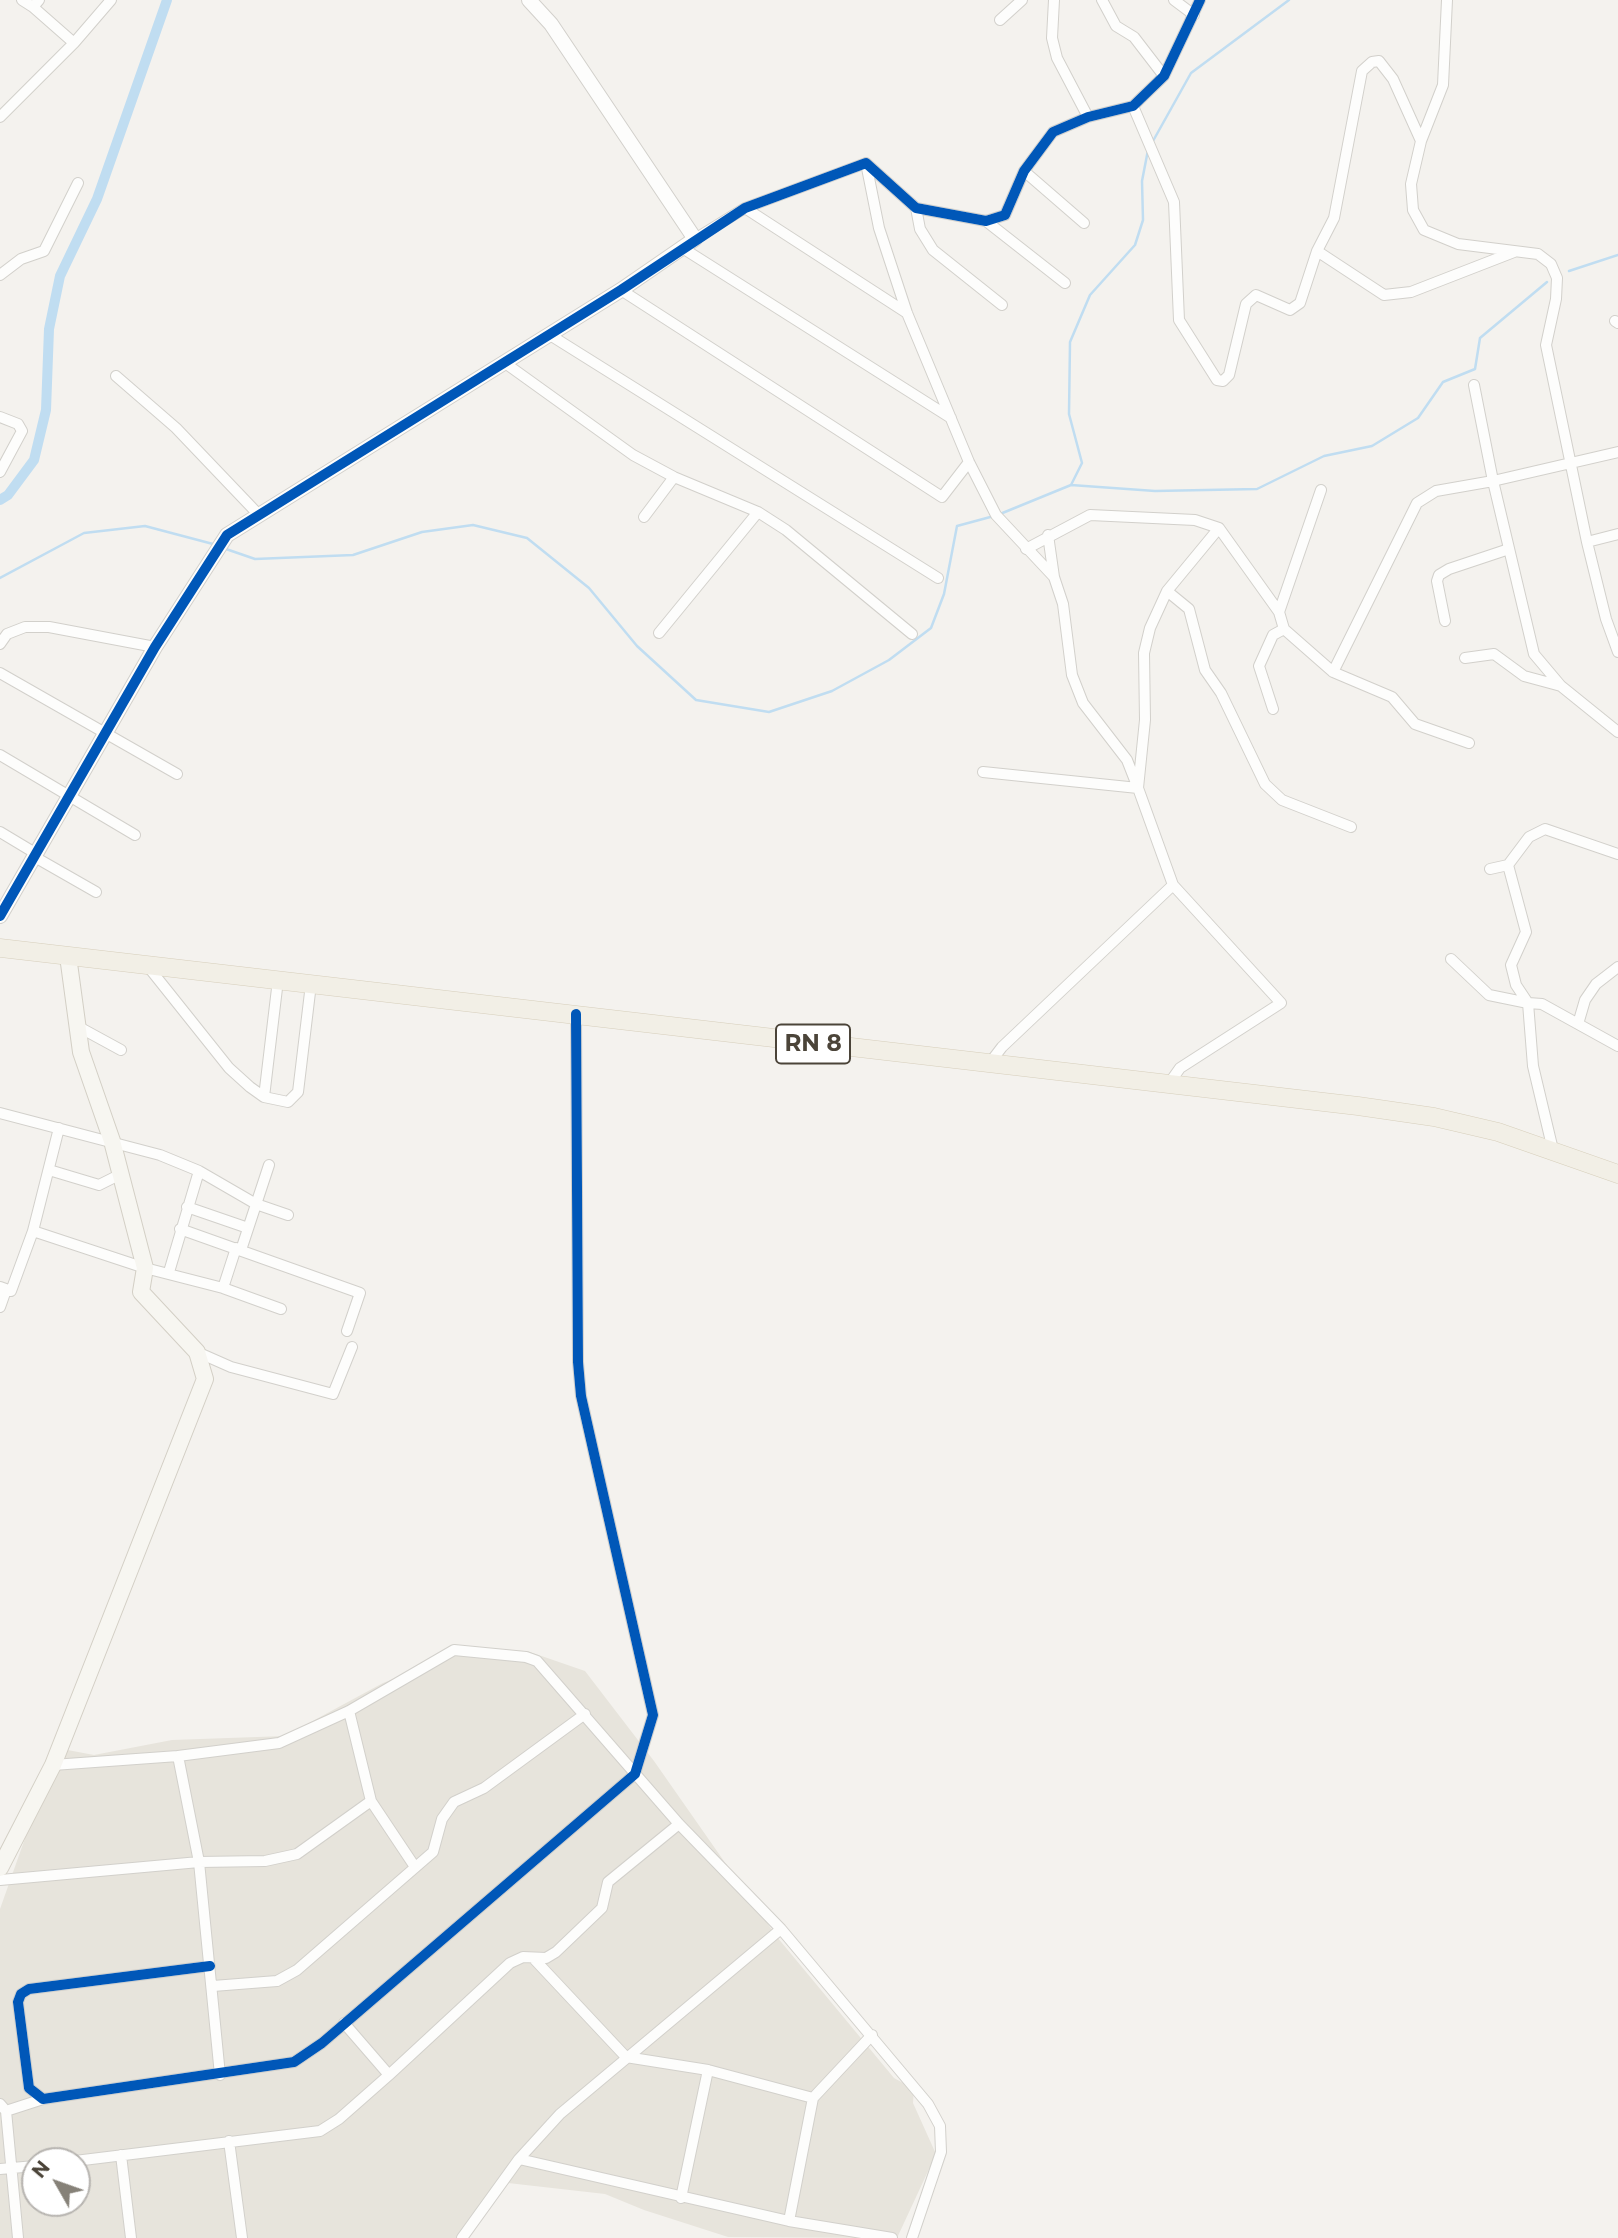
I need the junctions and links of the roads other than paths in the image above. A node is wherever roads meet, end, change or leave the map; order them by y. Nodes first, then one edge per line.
1 (22, 0) edge
2 (111, 0) edge
3 (529, 0) edge
4 (1022, 0) edge
5 (1054, 0) edge
6 (1102, 0) edge
7 (1174, 0) edge
8 (1200, 0) edge
9 (1447, 0) edge
10 (36, 4) edge
11 (1194, 15) junction
12 (1000, 20) dead end
13 (74, 43) junction
14 (1164, 76) junction
15 (1133, 106) junction
16 (1, 114) edge
17 (1088, 117) junction
18 (1421, 141) junction
19 (866, 163) junction
20 (1024, 171) junction
21 (78, 183) dead end
22 (744, 208) junction
23 (916, 208) junction
24 (986, 221) junction
25 (1084, 223) dead end
26 (695, 239) junction
27 (684, 249) junction
28 (1517, 250) junction
29 (1317, 251) junction
30 (0, 275) edge
31 (1065, 283) dead end
32 (621, 290) junction
33 (1002, 305) dead end
34 (907, 313) junction
35 (550, 335) junction
36 (505, 363) junction
37 (116, 376) dead end
38 (1474, 385) dead end
39 (0, 417) edge
40 (951, 418) junction
41 (1618, 452) edge
42 (969, 462) junction
43 (1569, 463) junction
44 (0, 472) edge
45 (674, 477) junction
46 (1493, 481) junction
47 (1321, 490) dead end
48 (758, 512) junction
49 (259, 515) junction
50 (643, 517) dead end
51 (1219, 528) junction
52 (1618, 534) edge
53 (1048, 535) junction
54 (1587, 542) junction
55 (1026, 549) junction
56 (1509, 549) junction
57 (1054, 578) junction
58 (938, 579) dead end
59 (1167, 591) junction
60 (1279, 612) junction
61 (1618, 616) edge
62 (1606, 619) junction
63 (1445, 621) dead end
64 (1284, 629) junction
65 (659, 633) dead end
66 (912, 634) dead end
67 (0, 644) edge
68 (155, 647) junction
69 (1618, 652) edge
70 (1465, 658) dead end
71 (0, 673) edge
72 (1333, 673) junction
73 (1561, 686) junction
74 (1273, 709) dead end
75 (105, 732) junction
76 (1618, 732) edge
77 (1469, 743) dead end
78 (0, 755) edge
79 (983, 772) dead end
80 (177, 774) dead end
81 (1138, 788) junction
82 (68, 797) junction
83 (1351, 827) dead end
84 (0, 832) edge
85 (135, 835) dead end
86 (1618, 854) edge
87 (34, 855) junction
88 (1508, 865) junction
89 (1490, 869) dead end
90 (1173, 885) junction
91 (96, 892) dead end
92 (0, 916) edge
93 (0, 948) edge
94 (68, 956) junction
95 (1451, 959) dead end
96 (145, 964) junction
97 (1618, 967) edge
98 (278, 980) junction
99 (311, 984) junction
100 (1528, 1003) junction
101 (576, 1014) junction
102 (1578, 1024) junction
103 (78, 1026) junction
104 (1618, 1046) edge
105 (121, 1050) dead end
106 (989, 1064) junction
107 (1168, 1085) junction
108 (264, 1097) junction
109 (0, 1113) edge
110 (60, 1128) junction
111 (113, 1141) junction
112 (1553, 1150) junction
113 (269, 1165) dead end
114 (49, 1170) junction
115 (199, 1171) junction
116 (121, 1174) junction
117 (1618, 1174) edge
118 (256, 1204) junction
119 (187, 1207) junction
120 (288, 1216) dead end
121 (180, 1228) junction
122 (248, 1228) junction
123 (33, 1231) junction
124 (238, 1249) junction
125 (145, 1268) junction
126 (169, 1272) junction
127 (3, 1288) edge
128 (223, 1288) junction
129 (0, 1307) edge
130 (281, 1310) dead end
131 (347, 1331) dead end
132 (352, 1348) dead end
133 (197, 1352) junction
134 (349, 1711) junction
135 (584, 1714) junction
136 (178, 1756) junction
137 (53, 1765) junction
138 (635, 1774) junction
139 (371, 1801) junction
140 (679, 1824) junction
141 (199, 1862) junction
142 (415, 1867) junction
143 (0, 1868) edge
144 (0, 1880) edge
145 (780, 1929) junction
146 (541, 1962) junction
147 (210, 1966) junction
148 (213, 1986) junction
149 (344, 2023) junction
150 (872, 2035) junction
151 (626, 2057) junction
152 (708, 2070) junction
153 (220, 2075) junction
154 (389, 2075) junction
155 (813, 2098) junction
156 (43, 2099) junction
157 (3, 2107) edge
158 (229, 2141) junction
159 (121, 2155) junction
160 (91, 2159) edge
161 (519, 2159) junction
162 (21, 2168) edge
163 (0, 2169) edge
164 (13, 2169) junction
165 (681, 2198) junction
166 (789, 2221) junction
167 (18, 2238) edge
168 (131, 2238) edge
169 (242, 2238) edge
170 (462, 2238) edge
171 (892, 2238) edge
172 (912, 2238) edge

1 - 10 street
2 - 13 street
3 - 26 street
4 - 12 street
5 - 17 street
6 - 14 street
7 - 11 street
8 - 11 street
9 - 18 street
10 - 13 street
11 - 14 street
13 - 16 street
14 - 15 street
15 - 17 street
15 - 29 street
17 - 20 street
18 - 28 street
18 - 29 street
19 - 22 street
19 - 23 street
19 - 34 street
20 - 24 street
20 - 25 street
21 - 30 street
22 - 26 street
22 - 34 street
23 - 24 street
23 - 33 street
24 - 31 street
26 - 27 street
27 - 32 street
27 - 40 street
28 - 29 street
28 - 43 street
32 - 35 street
32 - 42 street
34 - 40 street
35 - 36 street
35 - 58 street
36 - 45 street
36 - 49 street
37 - 49 street
38 - 46 street
39 - 44 street
40 - 42 street
41 - 43 street
42 - 55 street
43 - 46 street
43 - 54 street
45 - 48 street
45 - 50 street
46 - 56 street
46 - 72 street
47 - 60 street
48 - 65 street
48 - 66 street
49 - 68 street
51 - 53 street
51 - 59 street
51 - 60 street
52 - 54 street
53 - 55 street
53 - 57 street
54 - 62 street
55 - 57 street
56 - 63 street
56 - 73 street
57 - 81 street
59 - 81 street
59 - 83 street
60 - 64 street
61 - 62 street
62 - 69 street
64 - 72 street
64 - 74 street
67 - 68 street
68 - 75 street
70 - 73 street
71 - 75 street
72 - 77 street
73 - 76 street
75 - 80 street
75 - 82 street
78 - 82 street
79 - 81 street
81 - 90 street
82 - 85 street
82 - 87 street
84 - 87 street
86 - 88 street
87 - 91 street
87 - 92 street
88 - 89 street
88 - 100 street
90 - 106 street
90 - 107 street
93 - 94 main road, RN 8
94 - 96 main road, RN 8
94 - 103 main road
95 - 100 street
96 - 98 main road, RN 8
96 - 108 street
97 - 102 street
98 - 99 main road, RN 8
98 - 108 street
99 - 101 main road, RN 8
99 - 108 street
100 - 102 street
100 - 112 street
101 - 106 main road, RN 8
101 - 138 street
102 - 104 street
103 - 105 street
103 - 111 main road
106 - 107 main road, RN 8
107 - 112 main road, RN 8
109 - 110 street
110 - 111 street
110 - 114 street
111 - 115 street
111 - 116 main road
112 - 117 main road, RN 8
113 - 118 street
114 - 116 street
114 - 123 street
115 - 118 street
115 - 119 street
116 - 125 main road
118 - 120 street
118 - 122 street
119 - 121 street
119 - 122 street
121 - 124 street
121 - 126 street
122 - 124 street
123 - 125 street
123 - 127 street
124 - 128 street
124 - 131 street
125 - 126 street
125 - 133 main road
126 - 128 street
127 - 129 street
128 - 130 street
132 - 133 street
133 - 137 main road
134 - 135 street
134 - 136 street
134 - 139 street
135 - 138 street
135 - 142 street
136 - 137 street
136 - 141 street
137 - 143 main road
138 - 140 street
138 - 149 street
139 - 141 street
139 - 142 street
140 - 145 street
140 - 146 street
141 - 144 street
141 - 147 street
142 - 148 street
145 - 150 street
145 - 151 street
146 - 151 street
146 - 154 street
147 - 148 street
147 - 156 street
148 - 153 street
149 - 153 street
149 - 154 street
150 - 155 street
150 - 172 street
151 - 152 street
151 - 161 street
152 - 155 street
152 - 165 street
153 - 156 street
154 - 158 street
155 - 166 street
156 - 157 street
157 - 164 street
158 - 159 street
158 - 169 street
159 - 160 street
159 - 168 street
161 - 165 street
161 - 170 street
162 - 164 street
163 - 164 street
164 - 167 street
165 - 166 street
166 - 171 street

